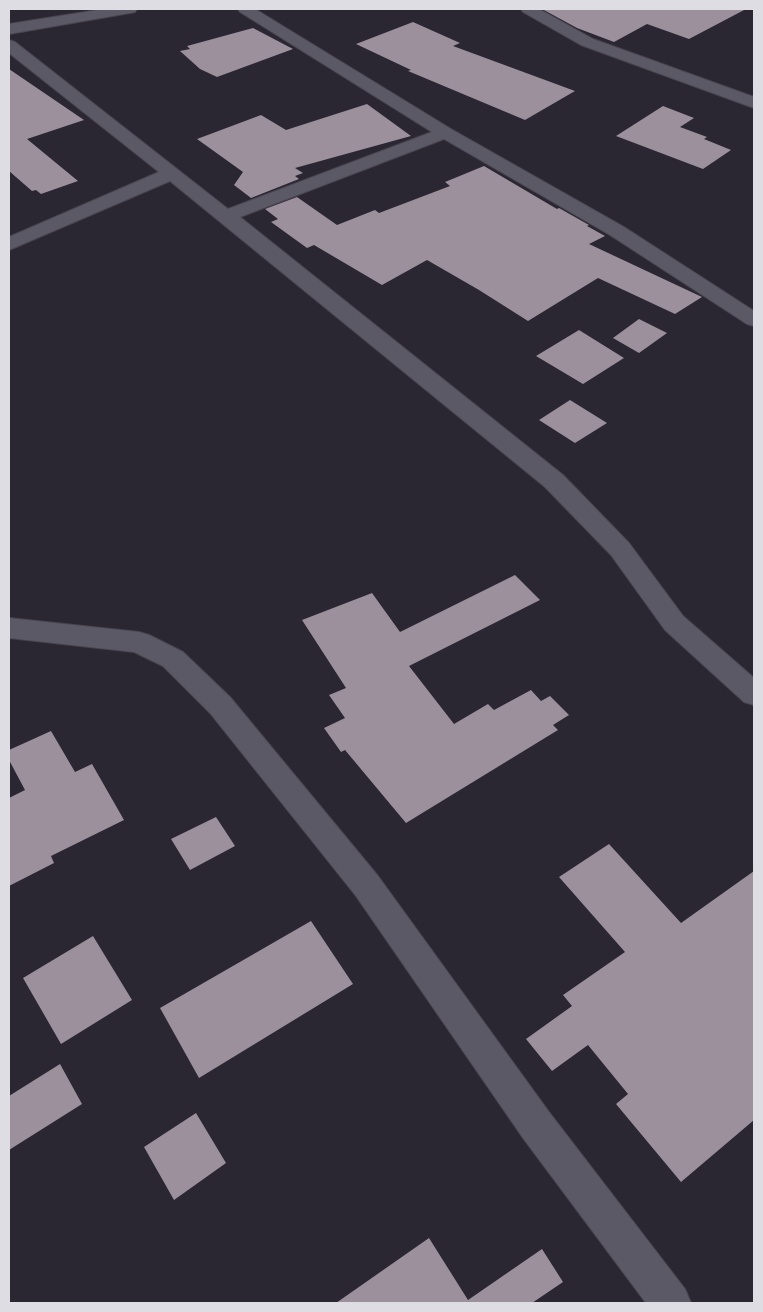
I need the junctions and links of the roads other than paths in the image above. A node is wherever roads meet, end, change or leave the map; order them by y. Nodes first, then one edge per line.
1 (130, 9) edge
2 (245, 9) edge
3 (528, 9) edge
4 (9, 29) edge
5 (9, 45) edge
6 (754, 103) edge
7 (444, 133) junction
8 (172, 173) junction
9 (226, 216) junction
10 (9, 244) edge
11 (754, 320) edge
12 (9, 628) edge
13 (754, 694) edge
14 (671, 1303) edge

1 - 4 street
2 - 7 street
3 - 6 street
5 - 8 street
7 - 9 street
7 - 11 street
8 - 9 street
8 - 10 street
9 - 13 street
12 - 14 street

